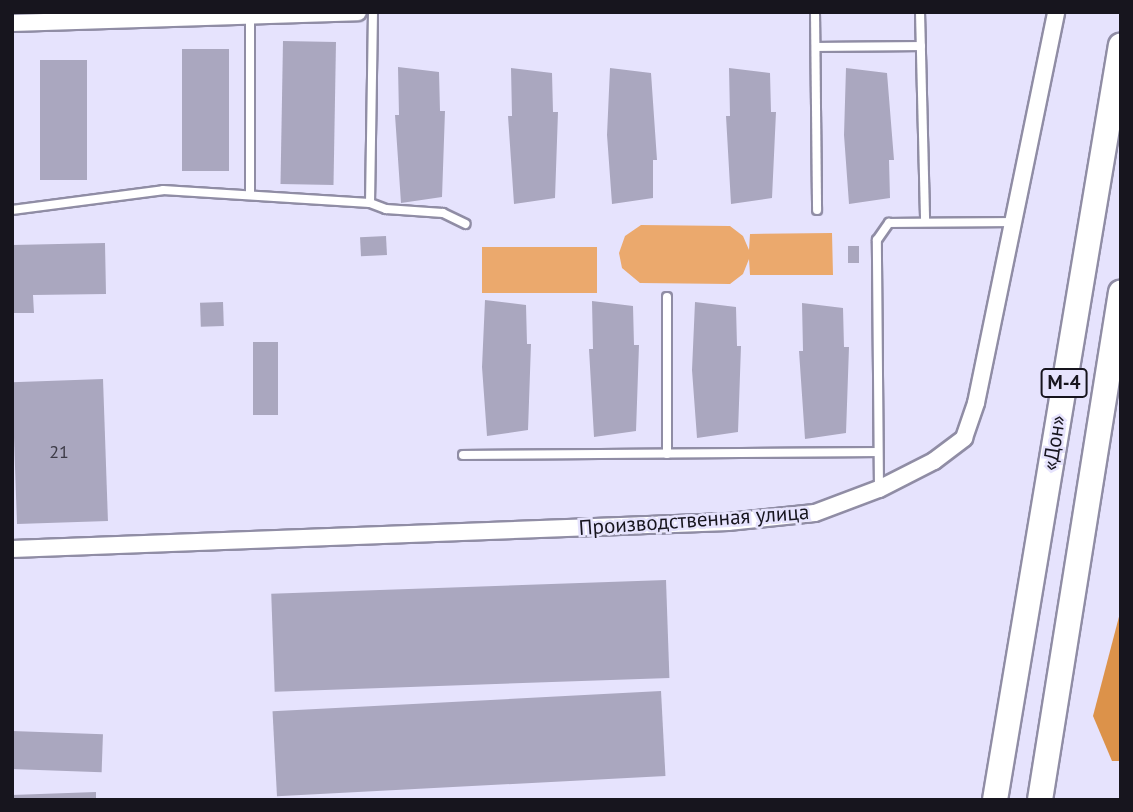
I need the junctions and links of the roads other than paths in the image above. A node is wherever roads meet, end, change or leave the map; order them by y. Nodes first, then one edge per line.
1 (358, 12) edge
2 (373, 12) edge
3 (816, 12) edge
4 (920, 12) edge
5 (1056, 12) edge
6 (178, 14) edge
7 (250, 16) junction
8 (12, 23) edge
9 (1121, 45) edge
10 (921, 46) junction
11 (816, 47) junction
12 (250, 194) junction
13 (370, 203) junction
14 (12, 210) edge
15 (817, 210) dead end
16 (925, 222) junction
17 (1013, 222) junction
18 (466, 224) dead end
19 (1121, 292) edge
20 (667, 297) dead end
21 (878, 452) junction
22 (667, 454) junction
23 (463, 455) dead end
24 (879, 489) junction
25 (12, 550) edge
26 (995, 800) edge
27 (1040, 800) edge

1 - 7 street
2 - 13 lane
3 - 11 lane
4 - 10 lane
5 - 17 street, Производственная улица
6 - 7 street
6 - 8 street
7 - 12 lane
9 - 26 highway, «Дон» / М-4
10 - 11 lane
10 - 16 lane
11 - 15 lane
12 - 13 lane
12 - 14 lane
13 - 18 lane
16 - 17 lane
16 - 21 lane
17 - 24 street, Производственная улица
19 - 27 highway, «Дон» / М-4
20 - 22 lane
21 - 22 lane
21 - 24 lane
22 - 23 lane
24 - 25 street, Производственная улица

